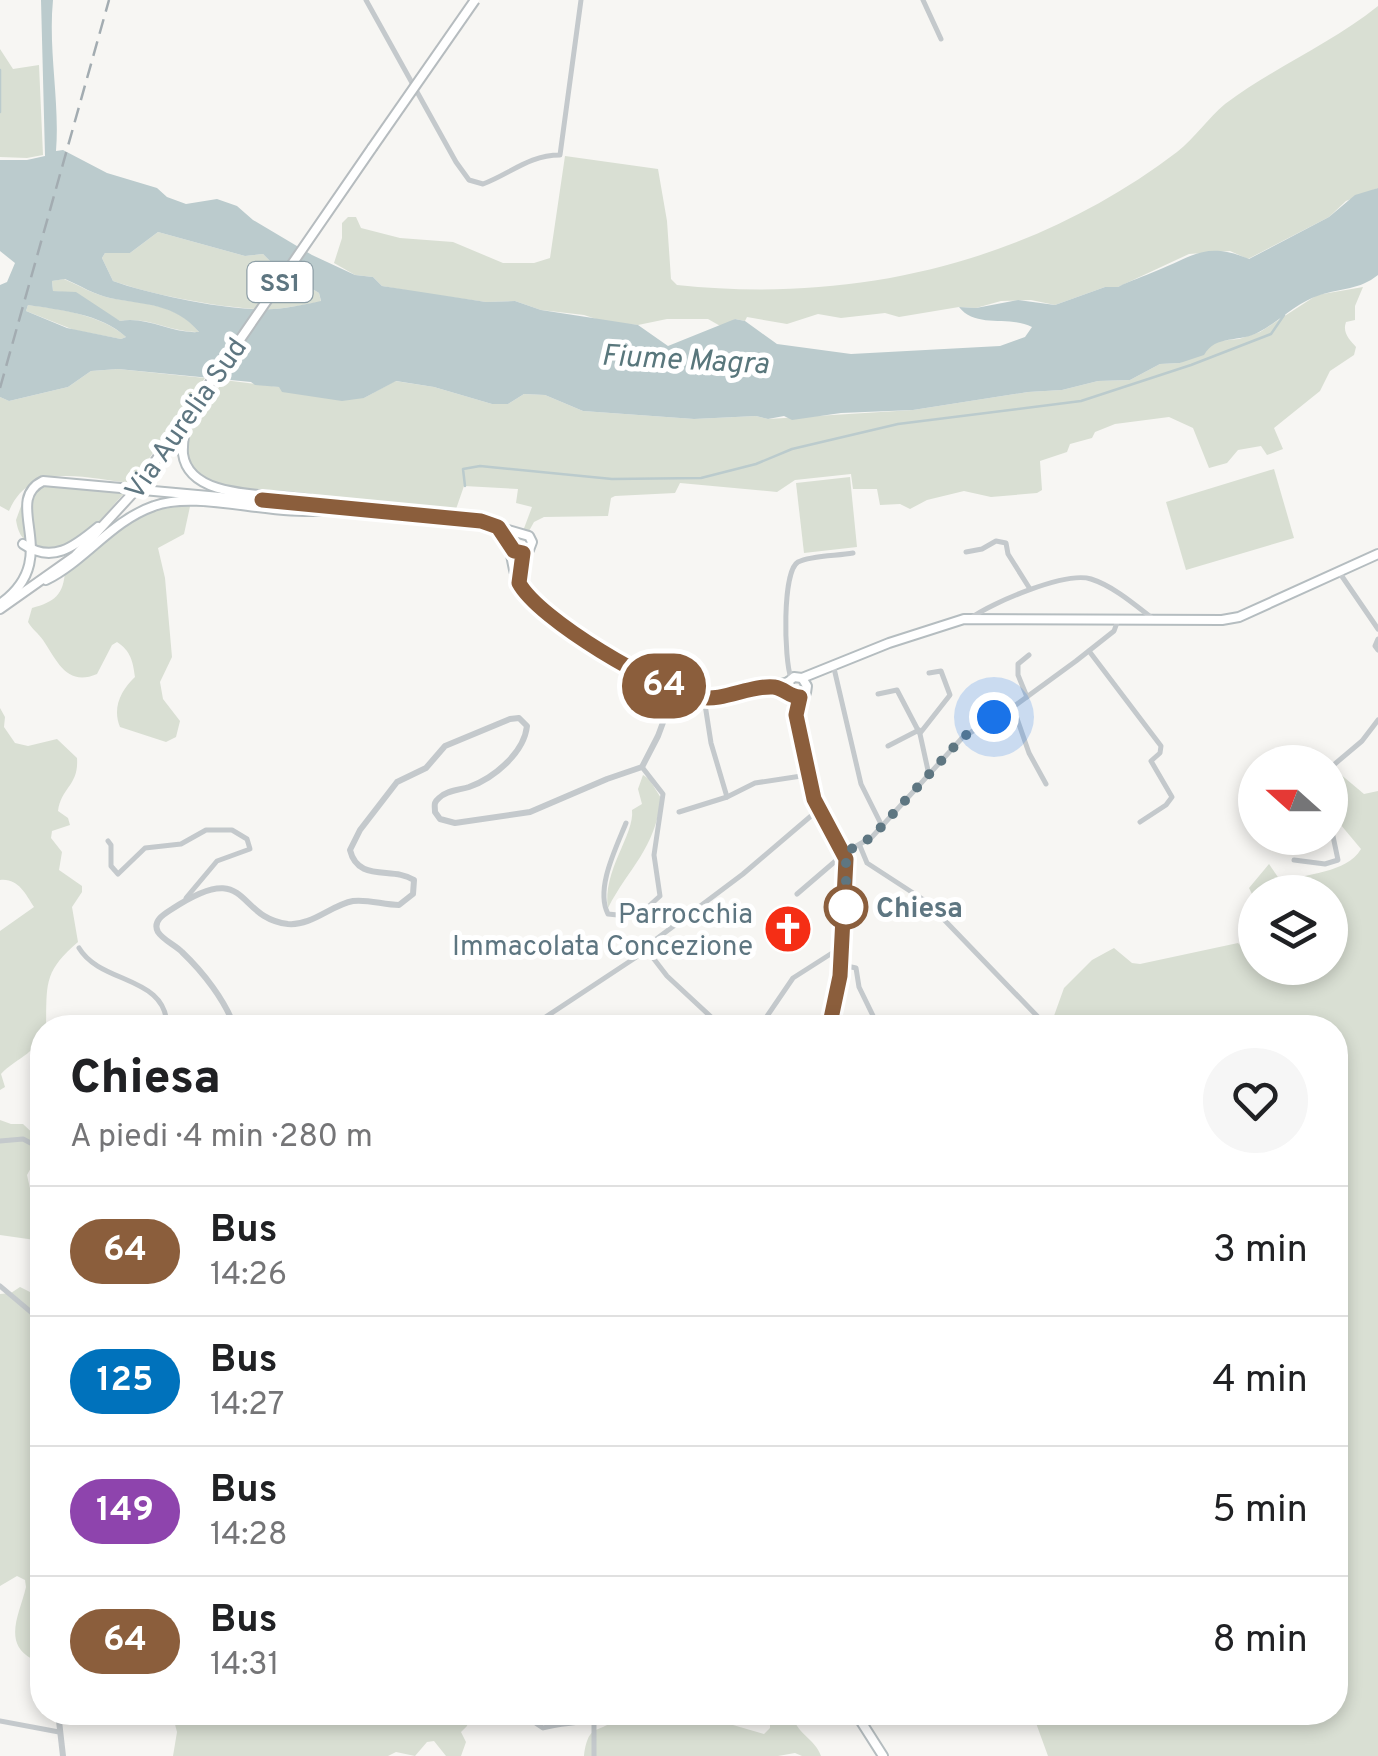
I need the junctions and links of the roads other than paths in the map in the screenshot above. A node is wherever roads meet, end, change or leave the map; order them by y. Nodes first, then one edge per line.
1 (366, 0) edge
2 (475, 0) edge
3 (581, 0) edge
4 (922, 0) edge
5 (941, 39) dead end
6 (188, 416) junction
7 (265, 497) junction
8 (16, 505) dead end
9 (340, 508) junction
10 (114, 516) junction
11 (498, 527) junction
12 (14, 528) dead end
13 (521, 532) junction
14 (20, 542) junction
15 (512, 547) junction
16 (966, 552) dead end
17 (523, 553) junction
18 (854, 553) dead end
19 (1378, 554) edge
20 (1339, 572) junction
21 (42, 582) junction
22 (519, 583) junction
23 (1030, 588) junction
24 (0, 607) edge
25 (971, 618) junction
26 (1118, 620) junction
27 (1155, 620) junction
28 (1378, 629) edge
29 (1378, 639) edge
30 (1378, 650) edge
31 (1089, 651) junction
32 (1028, 656) dead end
33 (833, 664) junction
34 (930, 674) dead end
35 (805, 682) junction
36 (791, 689) junction
37 (675, 690) junction
38 (878, 694) dead end
39 (1026, 697) junction
40 (704, 698) junction
41 (1014, 706) junction
42 (1378, 720) edge
43 (919, 732) junction
44 (888, 746) dead end
45 (1348, 753) edge
46 (642, 767) junction
47 (808, 775) junction
48 (930, 775) junction
49 (1046, 784) dead end
50 (727, 797) junction
51 (818, 810) junction
52 (679, 812) dead end
53 (1140, 822) dead end
54 (626, 824) dead end
55 (882, 826) junction
56 (108, 841) dead end
57 (860, 846) junction
58 (846, 852) junction
59 (1337, 855) edge
60 (1294, 860) dead end
61 (797, 894) dead end
62 (186, 898) junction
63 (843, 947) junction
64 (79, 948) dead end
65 (647, 950) junction
66 (842, 965) junction
67 (168, 1015) edge
68 (229, 1015) edge
69 (550, 1015) edge
70 (707, 1015) edge
71 (768, 1015) edge
72 (832, 1015) edge
73 (873, 1015) edge
74 (1036, 1015) edge
75 (0, 1140) edge
76 (30, 1143) edge
77 (0, 1286) edge
78 (30, 1311) edge
79 (0, 1720) edge
80 (59, 1725) edge
81 (594, 1725) edge
82 (863, 1725) edge
83 (59, 1732) junction
84 (64, 1756) edge
85 (594, 1756) edge
86 (882, 1756) edge

1 - 3 street
2 - 6 main road, Via Aurelia Sud / SS1, bridge
4 - 5 street
6 - 7 main road
6 - 10 main road, Via Aurelia Sud / SS1, bridge
7 - 8 main road
7 - 9 main road
9 - 11 main road
9 - 21 main road
10 - 14 main road
10 - 21 main road, Via Aurelia Sud / SS1
11 - 13 main road
11 - 15 main road
12 - 14 main road
13 - 15 main road
13 - 17 main road
14 - 24 main road
15 - 17 main road
15 - 22 main road
16 - 23 street
17 - 22 main road
18 - 36 street
19 - 20 main road
20 - 27 main road
20 - 28 street
21 - 24 main road, Via Aurelia Sud / SS1
22 - 37 main road
23 - 25 street
23 - 27 street
25 - 26 main road
25 - 33 main road
26 - 27 main road
26 - 31 street
29 - 30 street
31 - 39 street
31 - 53 street
32 - 39 street
33 - 35 main road
33 - 55 street
34 - 43 street
35 - 36 main road
35 - 36 main road
36 - 40 main road
36 - 47 main road
37 - 40 main road
37 - 46 street
38 - 43 street
39 - 41 street
40 - 50 street
41 - 48 street
41 - 49 street
42 - 45 street
43 - 44 street
43 - 48 street
46 - 54 street
46 - 62 street
47 - 50 street
47 - 51 main road
48 - 55 street
50 - 52 street
51 - 58 main road
51 - 65 street
55 - 57 street
56 - 62 street
57 - 58 street
57 - 74 street
58 - 61 street
58 - 63 main road
59 - 60 street
62 - 68 street
63 - 66 main road
63 - 71 street
64 - 67 street
65 - 69 street
65 - 70 street
66 - 72 main road
66 - 73 street
75 - 76 street
77 - 78 street
79 - 83 street
80 - 83 street
81 - 85 street
82 - 86 main road
83 - 84 street

